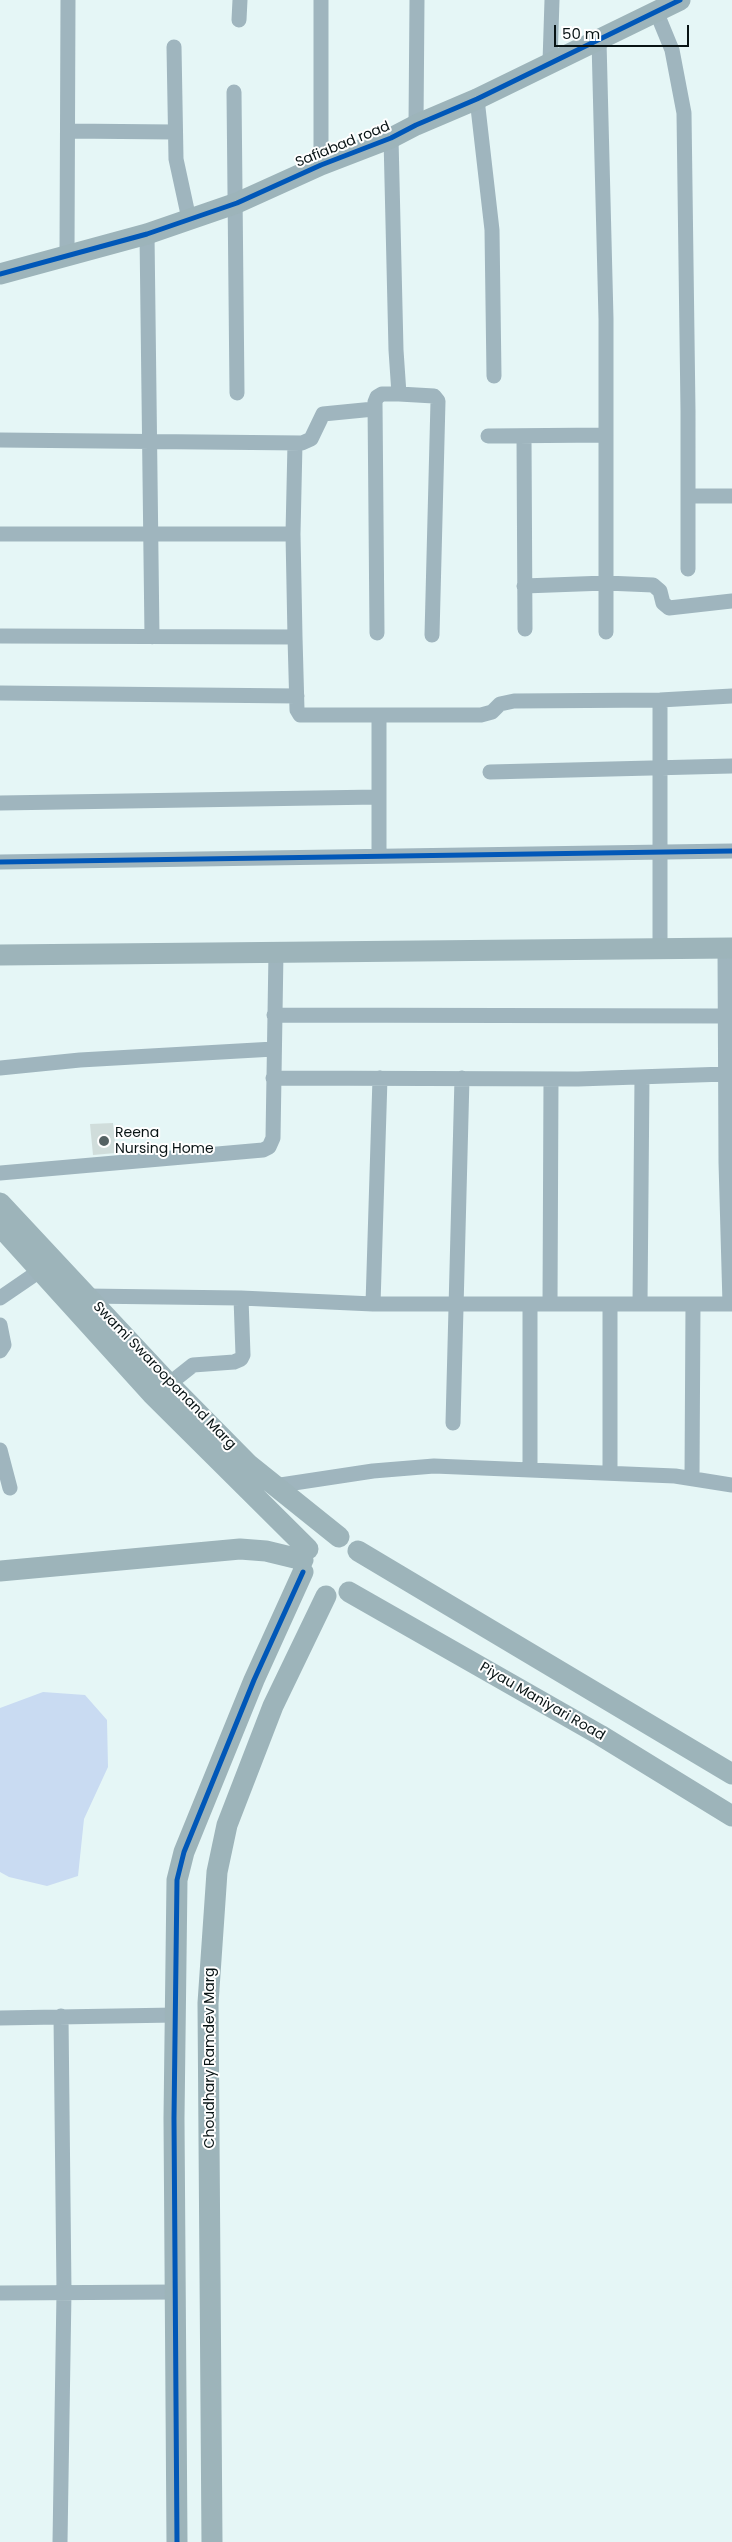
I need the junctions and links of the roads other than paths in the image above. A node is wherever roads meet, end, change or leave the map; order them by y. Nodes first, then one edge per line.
1 (68, 0) edge
2 (240, 0) edge
3 (321, 0) edge
4 (417, 0) edge
5 (552, 0) edge
6 (680, 0) edge
7 (656, 11) junction
8 (239, 20) dead end
9 (599, 41) junction
10 (174, 47) dead end
11 (550, 62) junction
12 (234, 92) dead end
13 (477, 100) junction
14 (416, 125) junction
15 (68, 131) junction
16 (174, 132) junction
17 (391, 138) junction
18 (322, 165) junction
19 (237, 203) junction
20 (189, 219) junction
21 (147, 234) junction
22 (67, 254) junction
23 (0, 274) edge
24 (494, 376) dead end
25 (237, 392) dead end
26 (399, 394) junction
27 (374, 409) junction
28 (606, 434) junction
29 (488, 436) dead end
30 (524, 436) junction
31 (0, 440) edge
32 (149, 441) junction
33 (295, 443) junction
34 (688, 496) junction
35 (732, 496) edge
36 (0, 534) edge
37 (150, 534) junction
38 (293, 534) junction
39 (688, 569) dead end
40 (606, 583) junction
41 (524, 586) junction
42 (732, 601) edge
43 (525, 629) dead end
44 (606, 632) dead end
45 (378, 633) dead end
46 (432, 635) dead end
47 (0, 636) edge
48 (152, 637) junction
49 (295, 637) junction
50 (0, 693) edge
51 (296, 696) junction
52 (732, 696) edge
53 (660, 700) junction
54 (379, 717) junction
55 (732, 766) edge
56 (659, 767) junction
57 (490, 772) dead end
58 (378, 797) junction
59 (0, 803) edge
60 (732, 851) edge
61 (660, 852) junction
62 (379, 856) junction
63 (0, 862) edge
64 (729, 948) edge
65 (660, 949) junction
66 (276, 952) junction
67 (0, 955) edge
68 (274, 1015) junction
69 (726, 1016) junction
70 (274, 1050) junction
71 (0, 1068) edge
72 (726, 1074) junction
73 (642, 1077) junction
74 (273, 1078) junction
75 (380, 1078) junction
76 (462, 1078) junction
77 (551, 1078) junction
78 (729, 1141) edge
79 (0, 1173) edge
80 (0, 1203) edge
81 (0, 1226) edge
82 (41, 1270) junction
83 (86, 1296) junction
84 (0, 1298) edge
85 (241, 1298) junction
86 (373, 1304) junction
87 (530, 1304) junction
88 (550, 1304) junction
89 (610, 1304) junction
90 (640, 1304) junction
91 (693, 1304) junction
92 (731, 1304) edge
93 (456, 1305) junction
94 (0, 1326) edge
95 (0, 1351) edge
96 (169, 1384) junction
97 (453, 1423) dead end
98 (0, 1450) edge
99 (530, 1470) junction
100 (610, 1473) junction
101 (692, 1477) junction
102 (732, 1485) edge
103 (274, 1486) junction
104 (10, 1488) dead end
105 (339, 1537) junction
106 (358, 1551) junction
107 (305, 1560) junction
108 (0, 1571) edge
109 (349, 1592) junction
110 (326, 1596) junction
111 (732, 1774) edge
112 (732, 1816) edge
113 (175, 2015) junction
114 (62, 2016) junction
115 (0, 2018) edge
116 (64, 2292) junction
117 (177, 2292) junction
118 (0, 2293) edge
119 (60, 2542) edge
120 (177, 2542) edge
121 (212, 2542) edge

1 - 15 street
2 - 8 street
3 - 18 street
4 - 14 street
5 - 11 street
6 - 7 street, Safiabad road
7 - 9 street, Safiabad road
7 - 34 street
9 - 11 street, Safiabad road
9 - 28 street
10 - 16 street
11 - 13 street, Safiabad road
12 - 19 street
13 - 14 street, Safiabad road
13 - 24 street
14 - 17 street, Safiabad road
15 - 16 street
15 - 22 street
16 - 20 street
17 - 18 street, Safiabad road
17 - 26 street
18 - 19 street, Safiabad road
19 - 20 street, Safiabad road
19 - 25 street
20 - 21 street, Safiabad road
21 - 22 street, Safiabad road
21 - 32 street
22 - 23 street, Safiabad road
26 - 27 street
26 - 46 street
27 - 33 street
27 - 45 street
28 - 30 street
28 - 40 street
29 - 30 street
30 - 41 street
31 - 32 street
32 - 33 street
32 - 37 street
33 - 38 street
34 - 35 street
34 - 39 street
36 - 37 street
37 - 38 street
37 - 48 street
38 - 49 street
40 - 41 street
40 - 42 street
40 - 44 street
41 - 43 street
47 - 48 street
48 - 49 street
49 - 51 street
50 - 51 street
51 - 54 street
52 - 53 street
53 - 54 street
53 - 56 street
54 - 58 street
55 - 56 street
56 - 57 street
56 - 61 street
58 - 59 street
58 - 62 street
60 - 61 street
61 - 62 street
61 - 65 street
62 - 63 street
64 - 65 street
64 - 69 street
65 - 66 street
66 - 67 street
66 - 68 street
68 - 69 street
68 - 70 street
69 - 72 street
70 - 71 street
70 - 74 street
72 - 73 street
72 - 78 street
73 - 77 street
73 - 90 street
74 - 75 street
74 - 79 street
75 - 76 street
75 - 86 street
76 - 77 street
76 - 93 street
77 - 88 street
78 - 92 street
80 - 83 street, Swami Swaroopanand Marg
81 - 82 street, Swami Swaroopanand Marg
82 - 84 street
82 - 107 street, Swami Swaroopanand Marg
83 - 85 street
83 - 96 street, Swami Swaroopanand Marg
85 - 86 street
85 - 96 street
86 - 93 street
87 - 88 street
87 - 93 street
87 - 99 street
88 - 89 street
89 - 90 street
89 - 100 street
90 - 91 street
91 - 92 street
91 - 101 street
93 - 97 street
94 - 95 street
96 - 103 street, Swami Swaroopanand Marg
98 - 104 street
99 - 100 street
99 - 103 street
100 - 101 street
101 - 102 street
103 - 105 street, Swami Swaroopanand Marg
105 - 106 street
105 - 107 street
106 - 109 street
106 - 111 street
107 - 108 street
107 - 110 street
107 - 113 street
109 - 110 street
109 - 112 street, Piyau Maniyari Road
110 - 121 street, Choudhary Ramdev Marg
113 - 114 street
113 - 117 street
114 - 115 street
114 - 116 street
116 - 117 street
116 - 118 street
116 - 119 street
117 - 120 street

